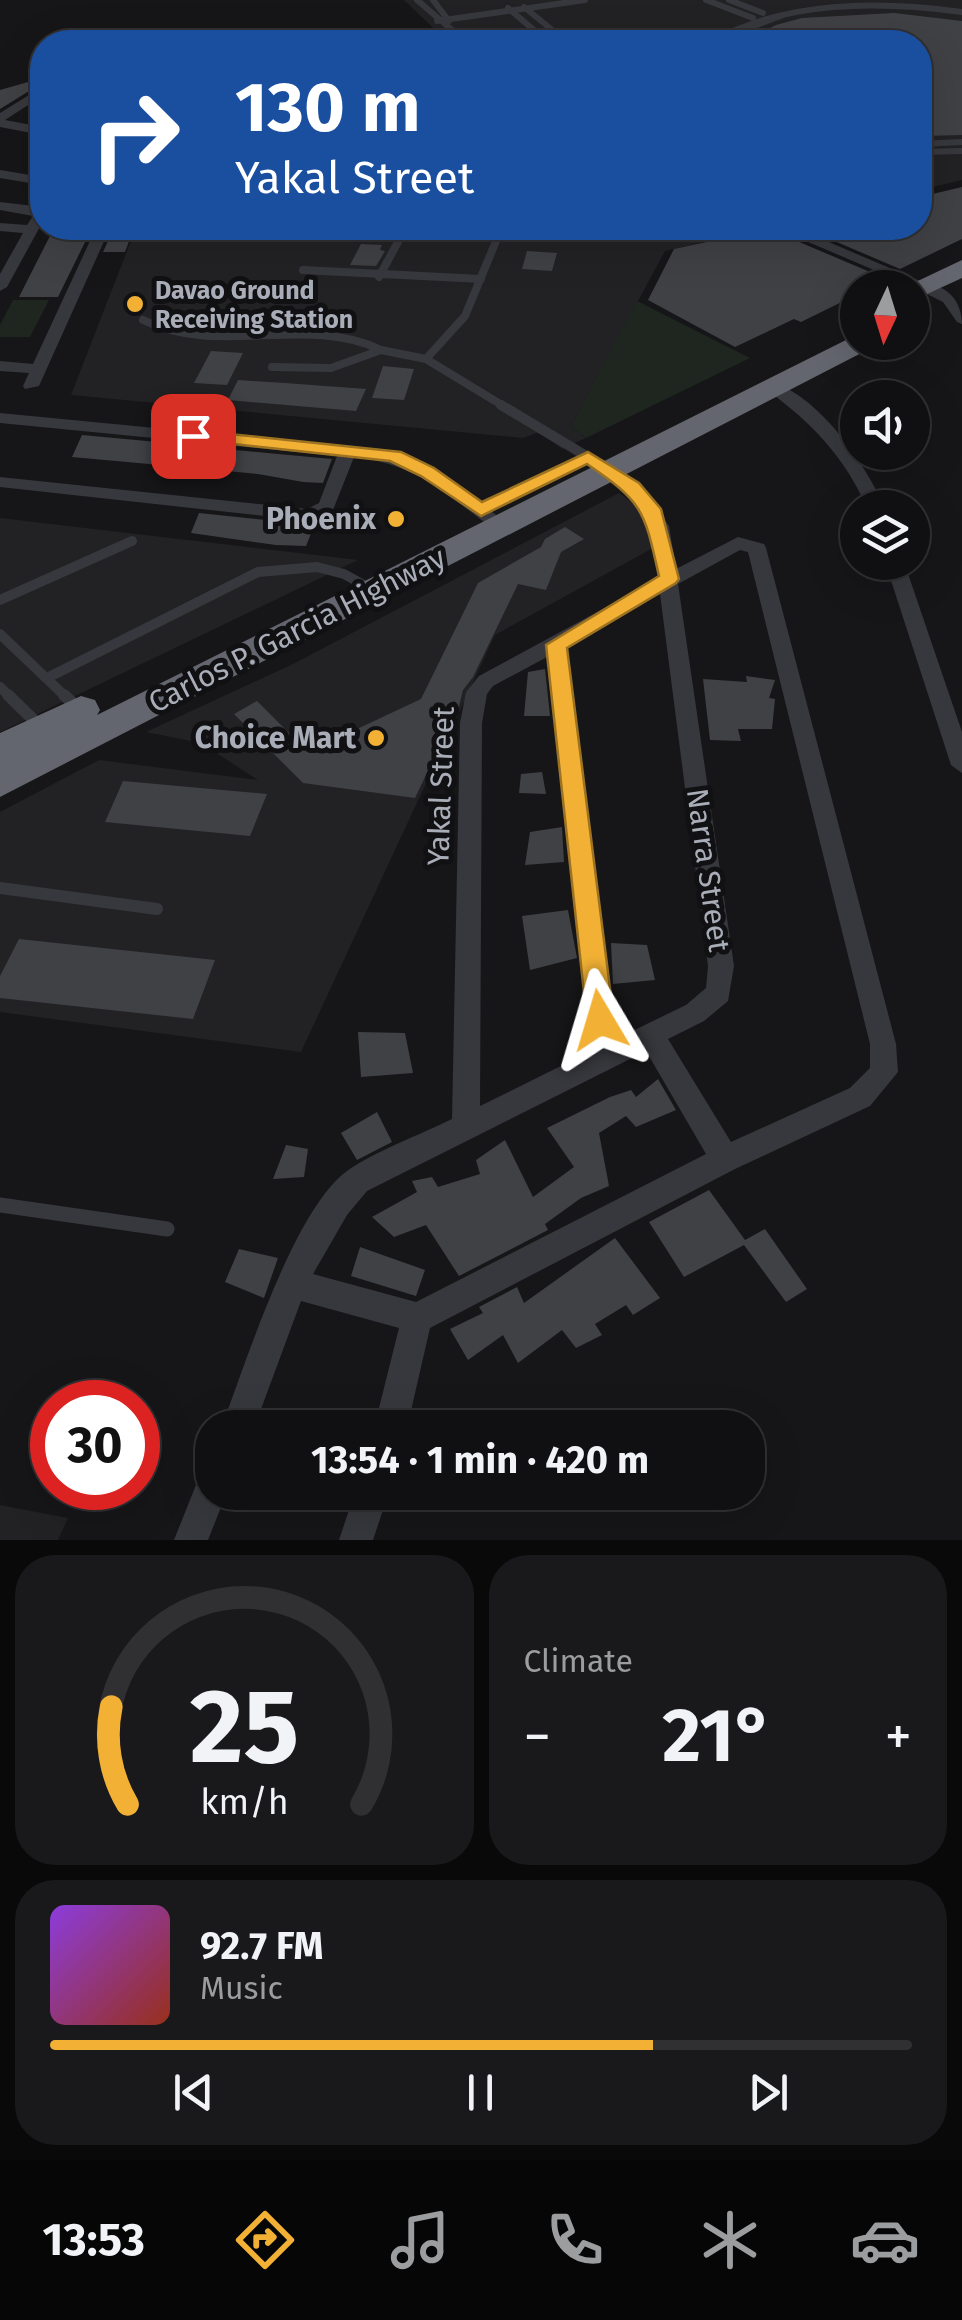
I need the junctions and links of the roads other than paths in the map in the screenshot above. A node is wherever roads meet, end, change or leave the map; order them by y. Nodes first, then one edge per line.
1 (417, 0) edge
2 (432, 0) edge
3 (543, 0) edge
4 (586, 0) edge
5 (706, 0) edge
6 (730, 0) edge
7 (949, 1) edge
8 (849, 2) edge
9 (962, 4) edge
10 (523, 6) junction
11 (507, 8) junction
12 (763, 13) junction
13 (962, 14) edge
14 (750, 17) junction
15 (775, 17) junction
16 (448, 18) junction
17 (763, 22) junction
18 (457, 30) edge
19 (533, 30) edge
20 (552, 30) edge
21 (730, 30) edge
22 (750, 30) edge
23 (30, 100) edge
24 (0, 120) edge
25 (30, 128) edge
26 (962, 142) edge
27 (932, 143) edge
28 (962, 151) edge
29 (932, 152) edge
30 (0, 174) edge
31 (30, 179) edge
32 (0, 206) edge
33 (30, 210) edge
34 (0, 227) edge
35 (30, 230) edge
36 (30, 232) edge
37 (97, 240) edge
38 (399, 240) dead end
39 (497, 240) edge
40 (819, 240) edge
41 (8, 258) edge
42 (303, 270) dead end
43 (379, 276) junction
44 (481, 279) junction
45 (0, 287) edge
46 (947, 290) edge
47 (143, 320) dead end
48 (840, 335) edge
49 (840, 347) edge
50 (381, 350) junction
51 (816, 353) junction
52 (426, 359) junction
53 (272, 367) dead end
54 (2, 370) edge
55 (773, 387) junction
56 (0, 418) edge
57 (348, 449) junction
58 (599, 464) junction
59 (0, 482) edge
60 (867, 490) edge
61 (492, 518) junction
62 (132, 541) dead end
63 (669, 579) junction
64 (900, 580) edge
65 (363, 583) junction
66 (0, 600) edge
67 (0, 634) edge
68 (556, 645) junction
69 (47, 678) junction
70 (0, 686) edge
71 (90, 720) junction
72 (53, 739) junction
73 (0, 750) edge
74 (962, 765) edge
75 (0, 782) edge
76 (0, 888) edge
77 (157, 909) dead end
78 (651, 1034) junction
79 (605, 1058) junction
80 (466, 1125) junction
81 (725, 1159) junction
82 (0, 1205) edge
83 (167, 1229) dead end
84 (295, 1284) junction
85 (417, 1318) junction
86 (244, 1410) edge
87 (394, 1410) edge
88 (203, 1510) edge
89 (366, 1510) edge
90 (191, 1540) edge
91 (356, 1540) edge

1 - 16 lane
2 - 16 lane
3 - 10 lane
4 - 10 lane
5 - 14 lane
6 - 12 lane
7 - 9 lane
8 - 12 lane
8 - 13 lane
8 - 15 lane
10 - 11 lane
10 - 20 lane
11 - 16 lane
11 - 19 lane
12 - 14 lane
12 - 15 lane
14 - 17 lane
14 - 21 lane
15 - 17 lane
16 - 18 lane
17 - 22 lane
23 - 24 street
24 - 25 street
26 - 27 lane
28 - 29 lane
30 - 31 street
32 - 33 street
34 - 35 street
36 - 41 street
37 - 54 street
38 - 43 lane
39 - 44 lane
40 - 46 lane
41 - 45 street
42 - 43 lane
43 - 44 lane
44 - 52 lane
47 - 50 lane
48 - 51 highway, Carlos P. Garcia Highway
49 - 51 highway, Carlos P. Garcia Highway
50 - 52 lane
50 - 53 lane
51 - 55 highway, Carlos P. Garcia Highway
51 - 58 highway, Carlos P. Garcia Highway
52 - 58 lane
55 - 58 highway, Carlos P. Garcia Highway
55 - 60 street
56 - 57 street
57 - 59 street
57 - 61 street
58 - 61 highway, Carlos P. Garcia Highway
58 - 63 street, Narra Street
61 - 65 highway, Carlos P. Garcia Highway
62 - 66 lane
63 - 68 street, Yakal Street
63 - 78 street, Narra Street
63 - 81 street, Yakal Street
64 - 74 street
65 - 69 lane
65 - 71 highway, Carlos P. Garcia Highway
67 - 69 lane
68 - 79 street
68 - 80 street, Yakal Street
69 - 71 lane
70 - 72 lane
71 - 72 highway, Carlos P. Garcia Highway
72 - 73 highway, Carlos P. Garcia Highway
72 - 75 highway, Carlos P. Garcia Highway
76 - 77 lane
78 - 79 street, Narra Street
78 - 81 street
79 - 80 street, Narra Street
80 - 84 street, Narra Street
81 - 85 street
82 - 83 lane
84 - 85 street
84 - 86 street, Narra Street
85 - 87 street
88 - 90 street
89 - 91 street

